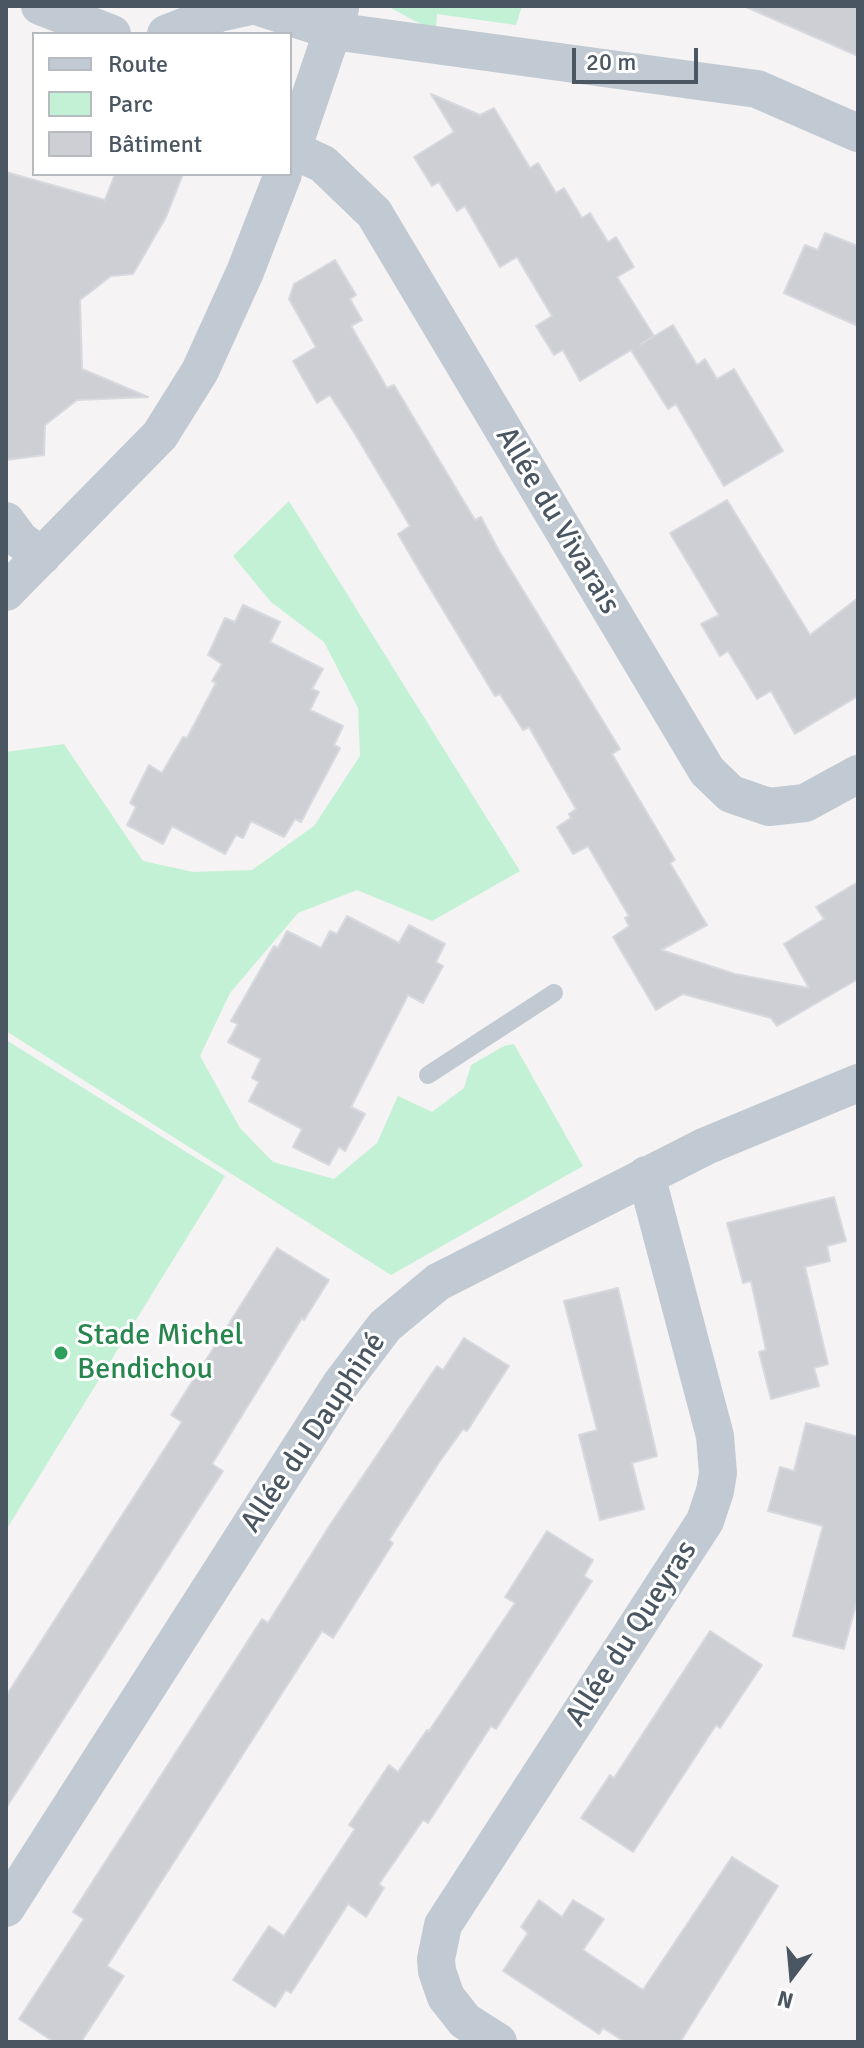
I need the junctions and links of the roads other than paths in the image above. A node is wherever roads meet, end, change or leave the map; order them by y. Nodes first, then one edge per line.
1 (40, 6) edge
2 (254, 6) edge
3 (337, 18) edge
4 (107, 32) edge
5 (171, 32) edge
6 (858, 133) edge
7 (292, 151) edge
8 (292, 160) edge
9 (283, 176) edge
10 (6, 521) edge
11 (42, 556) junction
12 (6, 592) edge
13 (858, 774) edge
14 (554, 993) dead end
15 (428, 1075) dead end
16 (858, 1083) edge
17 (646, 1175) junction
18 (6, 1908) edge
19 (498, 2042) edge

1 - 4 street
2 - 3 street
2 - 5 street
3 - 6 street
3 - 7 street
8 - 13 street, Allée du Vivarais
9 - 11 street
10 - 11 street
11 - 12 street
14 - 15 lane
16 - 17 street, Allée du Dauphiné
17 - 18 street, Allée du Dauphiné
17 - 19 street, Allée du Queyras

